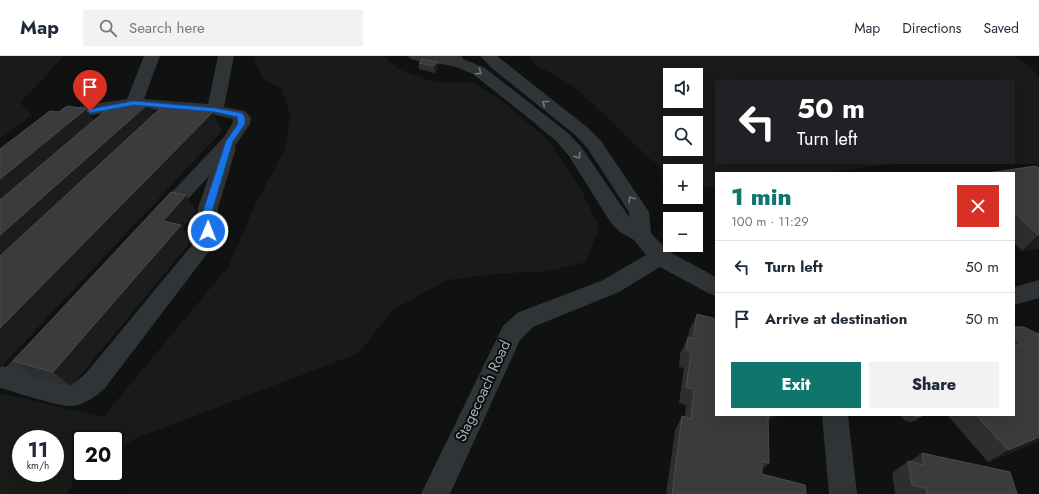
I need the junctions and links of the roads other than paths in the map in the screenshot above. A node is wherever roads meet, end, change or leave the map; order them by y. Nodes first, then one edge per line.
1 (152, 56) edge
2 (226, 56) edge
3 (416, 56) edge
4 (464, 56) edge
5 (488, 56) edge
6 (442, 60) junction
7 (134, 103) junction
8 (182, 107) junction
9 (215, 110) junction
10 (45, 128) edge
11 (99, 134) edge
12 (148, 140) edge
13 (230, 141) junction
14 (150, 228) edge
15 (641, 235) junction
16 (660, 257) junction
17 (715, 286) edge
18 (1039, 288) edge
19 (1015, 296) edge
20 (54, 333) edge
21 (6, 378) edge
22 (835, 416) edge
23 (435, 494) edge
24 (843, 494) edge

1 - 7 street
2 - 9 street
3 - 6 street
4 - 6 street
15 -> 5 street
6 -> 15 street
7 - 8 street
7 - 10 street
7 - 11 street
8 - 9 street
8 - 12 street
9 - 13 street
13 - 14 street
13 - 21 street
15 - 16 street
16 - 17 street
16 - 23 street, Stagecoach Road
18 - 19 street
20 - 21 street
22 - 24 street

